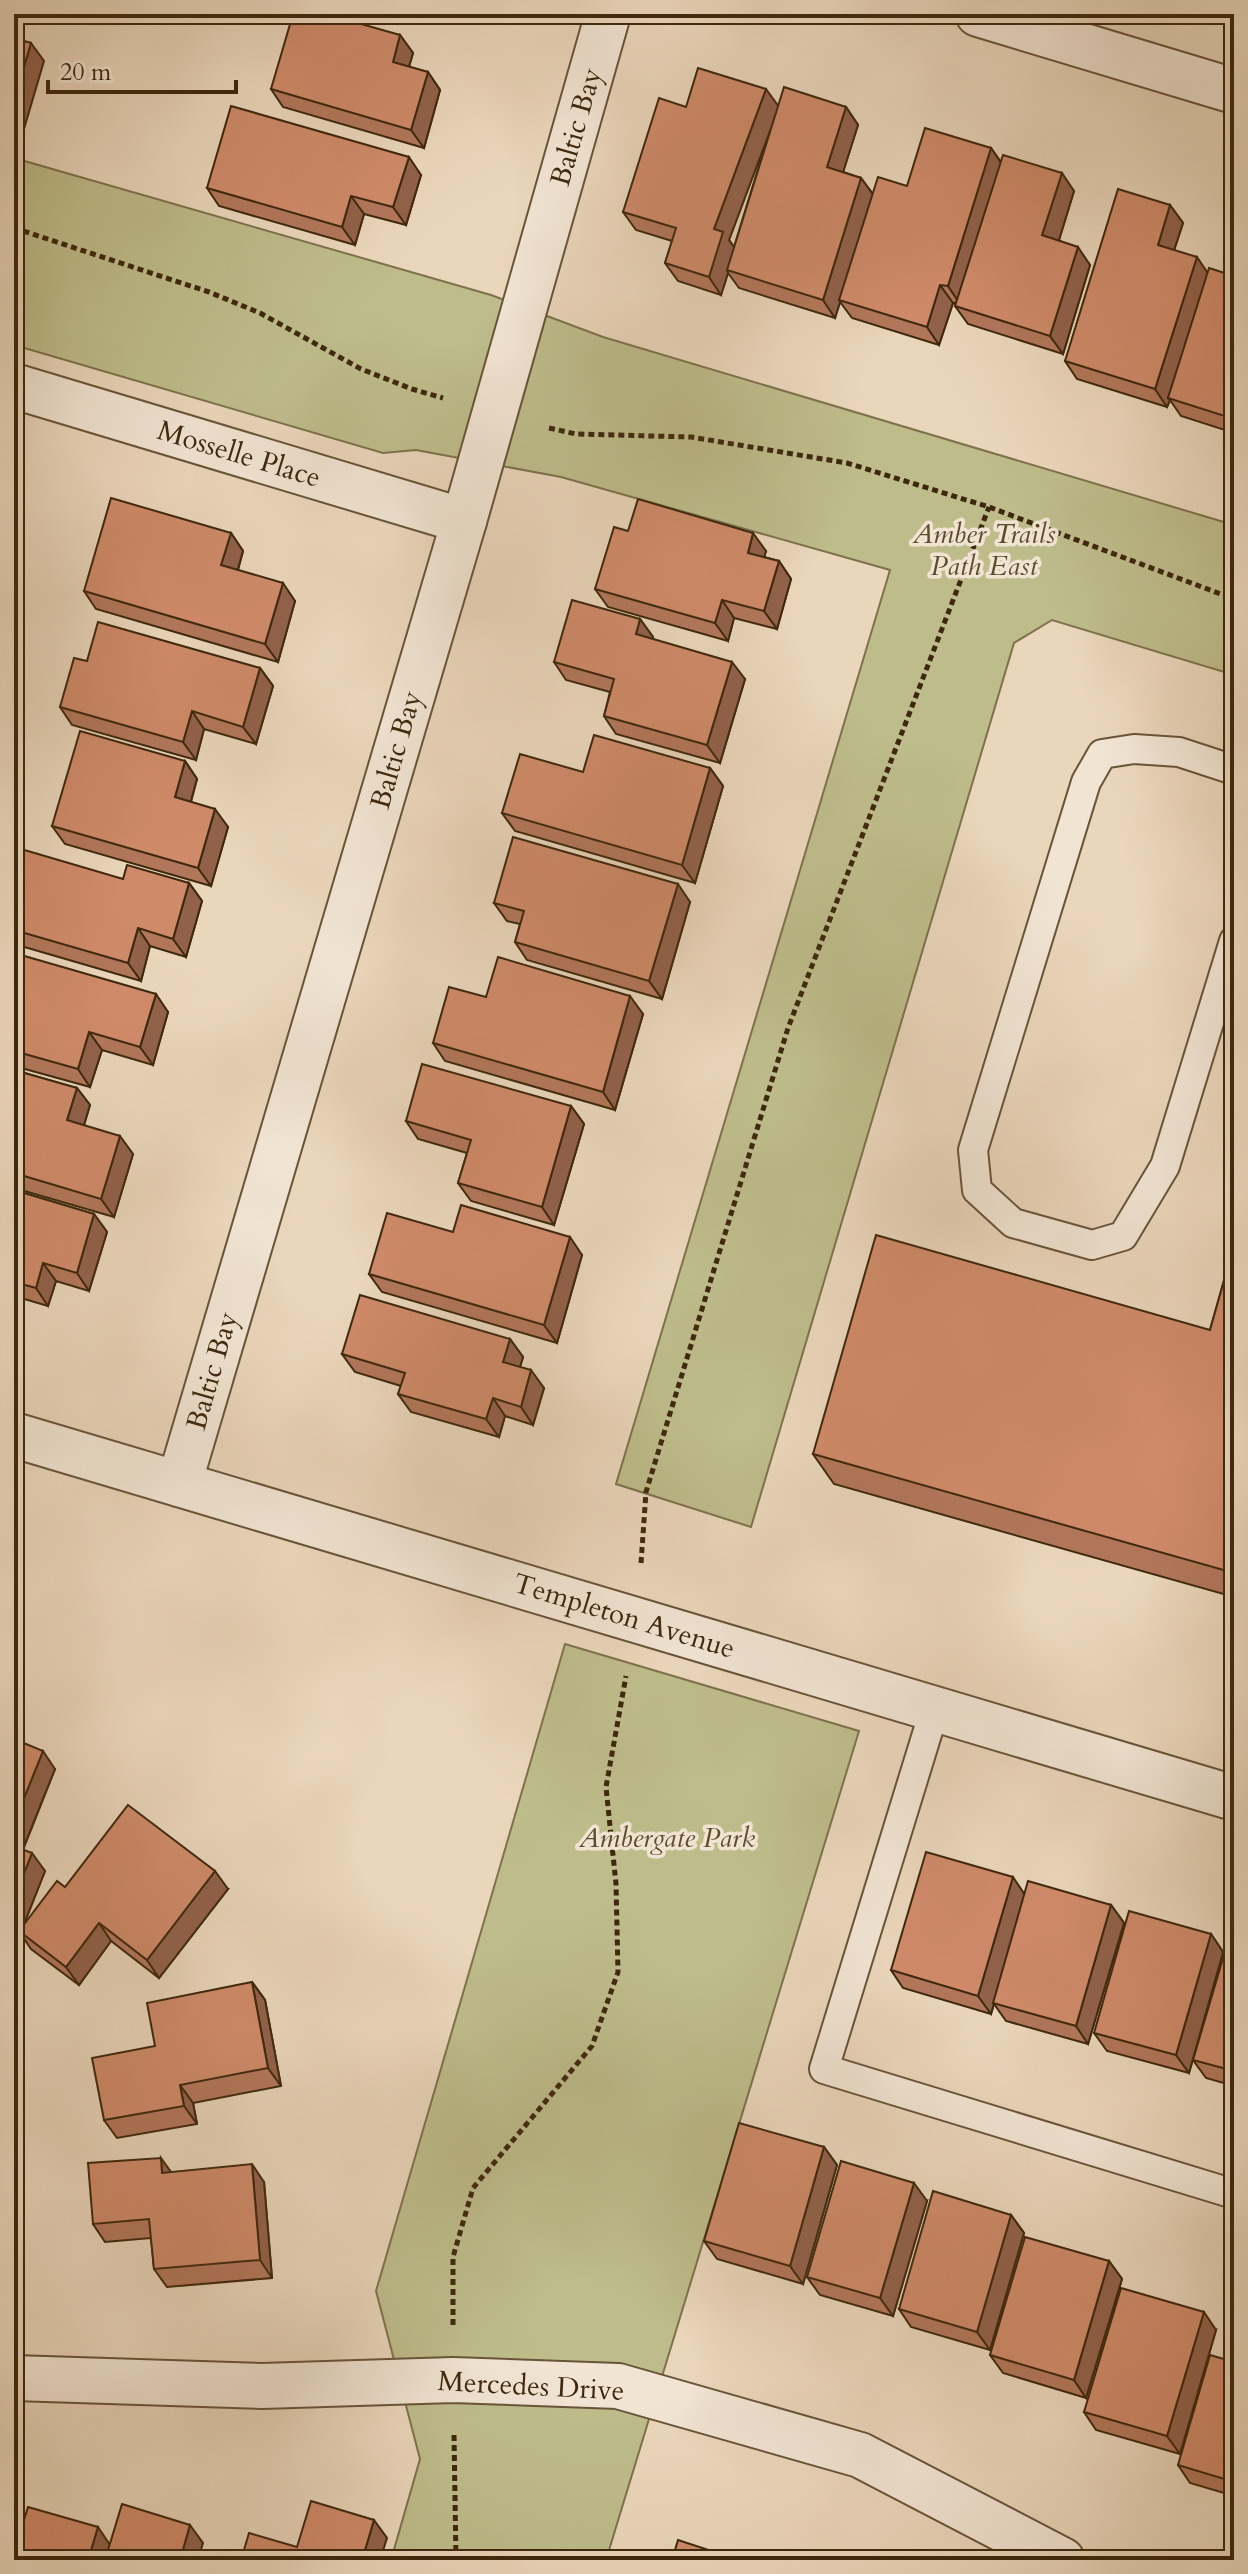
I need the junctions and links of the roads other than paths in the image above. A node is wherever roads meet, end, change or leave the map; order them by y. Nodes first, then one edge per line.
1 (608, 14) edge
2 (978, 14) edge
3 (1234, 91) edge
4 (14, 386) edge
5 (464, 521) junction
6 (1234, 770) edge
7 (1234, 941) edge
8 (14, 1435) edge
9 (179, 1484) junction
10 (935, 1708) junction
11 (1234, 1798) edge
12 (1234, 2194) edge
13 (14, 2378) edge
14 (1062, 2560) edge

1 - 5 street, Baltic Bay
2 - 3 street
4 - 5 street, Mosselle Place
5 - 9 street, Baltic Bay
6 - 7 lane
8 - 9 street, Templeton Avenue
9 - 10 street, Templeton Avenue
10 - 11 street, Templeton Avenue
10 - 12 lane
13 - 14 street, Mercedes Drive

